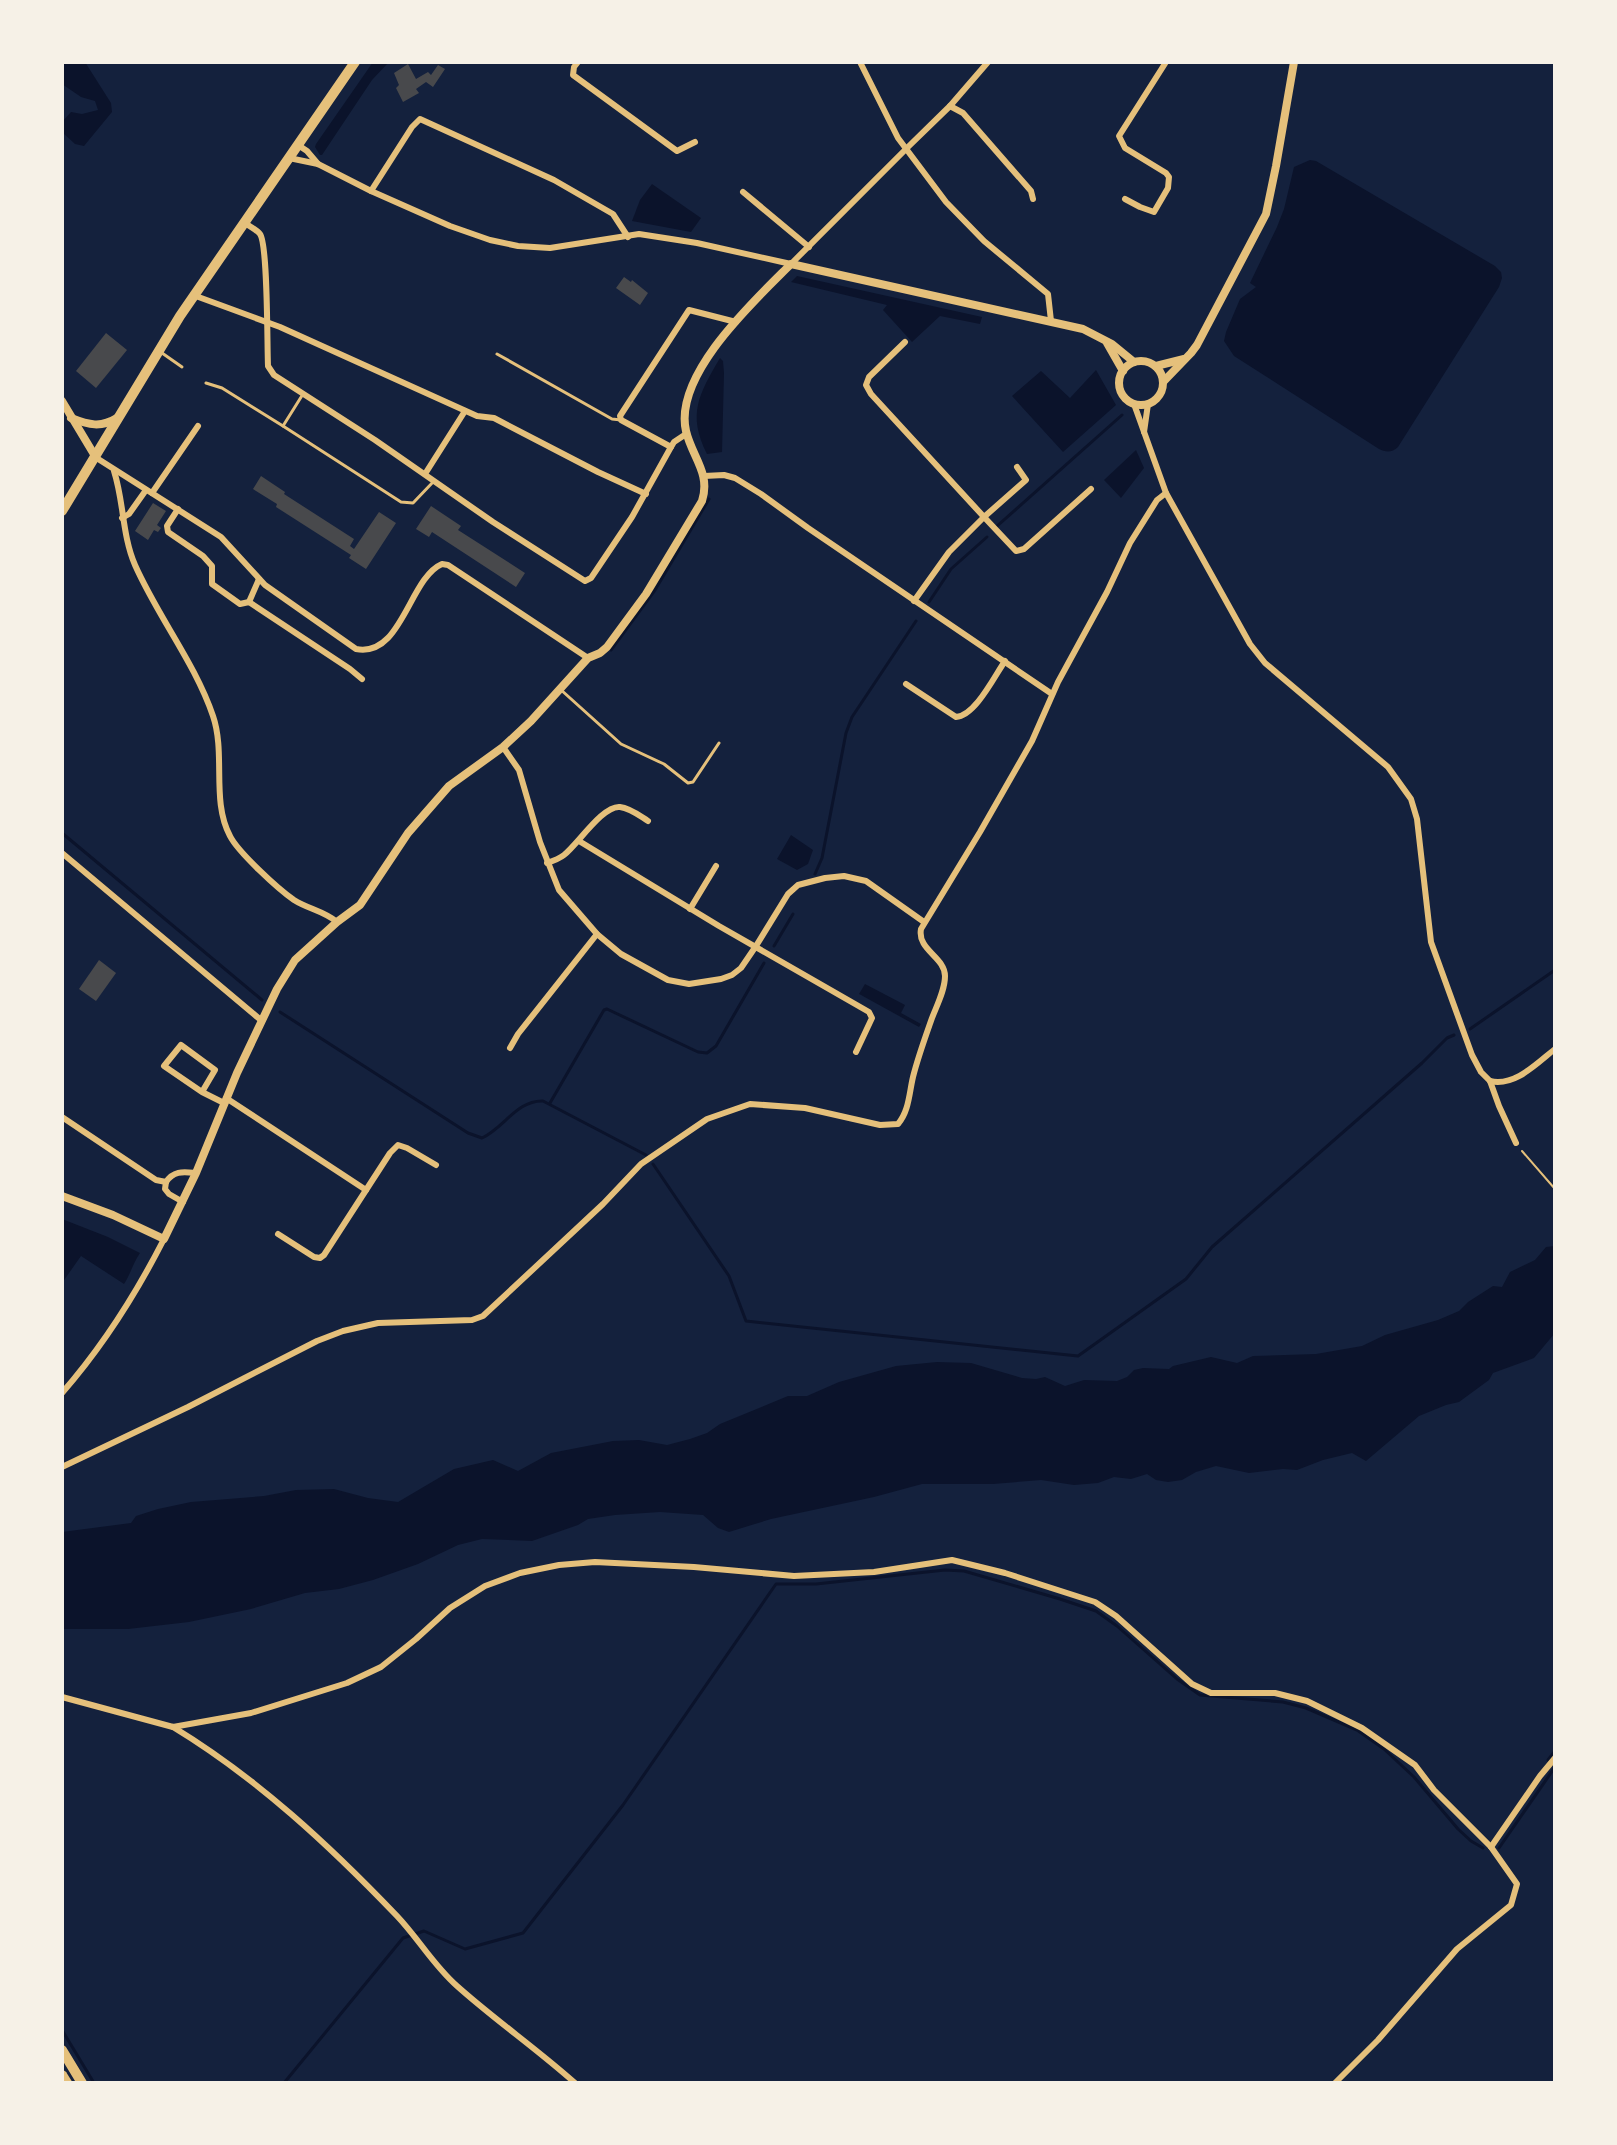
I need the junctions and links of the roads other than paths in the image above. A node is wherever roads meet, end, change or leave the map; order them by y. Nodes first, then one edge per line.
1 (355, 62) edge
2 (578, 62) edge
3 (860, 62) edge
4 (988, 62) edge
5 (1166, 62) edge
6 (1294, 62) edge
7 (950, 106) junction
8 (695, 142) dead end
9 (298, 145) junction
10 (906, 149) junction
11 (289, 158) junction
12 (318, 164) junction
13 (371, 191) junction
14 (743, 192) dead end
15 (1033, 199) dead end
16 (1125, 199) dead end
17 (245, 223) junction
18 (628, 237) junction
19 (809, 247) junction
20 (791, 264) junction
21 (193, 295) junction
22 (266, 321) junction
23 (1051, 321) junction
24 (737, 322) junction
25 (1104, 339) junction
26 (905, 342) dead end
27 (158, 350) junction
28 (497, 354) dead end
29 (1185, 359) junction
30 (1134, 362) junction
31 (1156, 366) junction
32 (182, 367) dead end
33 (1123, 371) junction
34 (1164, 381) junction
35 (206, 383) dead end
36 (303, 394) junction
37 (62, 401) edge
38 (1134, 404) junction
39 (1148, 404) junction
40 (465, 411) junction
41 (118, 417) junction
42 (71, 418) junction
43 (621, 420) junction
44 (198, 426) dead end
45 (283, 426) junction
46 (686, 434) junction
47 (1144, 435) junction
48 (671, 447) junction
49 (95, 456) junction
50 (1017, 467) dead end
51 (114, 470) junction
52 (425, 474) junction
53 (704, 476) junction
54 (434, 481) junction
55 (1091, 489) dead end
56 (149, 492) junction
57 (1166, 493) junction
58 (646, 494) junction
59 (178, 509) junction
60 (62, 511) edge
61 (984, 517) junction
62 (122, 518) junction
63 (259, 579) junction
64 (914, 601) junction
65 (249, 602) junction
66 (588, 658) junction
67 (1005, 661) junction
68 (362, 679) dead end
69 (906, 684) dead end
70 (560, 689) junction
71 (1052, 694) junction
72 (719, 743) dead end
73 (503, 747) junction
74 (648, 821) dead end
75 (579, 841) junction
76 (62, 853) edge
77 (547, 863) junction
78 (716, 866) dead end
79 (690, 909) junction
80 (337, 922) junction
81 (924, 922) junction
82 (597, 934) junction
83 (756, 946) junction
84 (262, 1021) junction
85 (510, 1048) dead end
86 (1555, 1049) edge
87 (856, 1052) dead end
88 (1490, 1081) junction
89 (202, 1092) junction
90 (225, 1100) junction
91 (62, 1117) edge
92 (1516, 1143) road end
93 (436, 1165) dead end
94 (196, 1173) junction
95 (166, 1182) junction
96 (366, 1190) junction
97 (62, 1196) edge
98 (183, 1202) junction
99 (278, 1234) dead end
100 (164, 1239) junction
101 (62, 1393) edge
102 (62, 1467) edge
103 (62, 1697) edge
104 (173, 1727) junction
105 (1555, 1758) edge
106 (1491, 1847) junction
107 (62, 2050) edge
108 (62, 2075) edge
109 (67, 2083) edge
110 (82, 2083) edge
111 (575, 2083) edge
112 (1335, 2083) edge

1 - 9 main road
2 - 8 street
3 - 10 street
4 - 7 street
5 - 16 street
6 - 29 street
7 - 10 street
7 - 15 street
9 - 11 main road
9 - 12 street
10 - 19 street
10 - 23 street
11 - 12 street
11 - 17 main road
12 - 13 street
13 - 18 street
13 - 18 street
14 - 19 street
17 - 21 main road
17 - 22 street
18 - 20 street
19 - 20 street
20 - 23 street
20 - 24 street
21 - 22 street
21 - 27 main road
22 - 36 street
22 - 40 street
23 - 25 street
24 - 43 street
24 - 46 street
25 - 30 street
25 - 33 street
26 - 61 street
27 - 32 lane
27 - 41 main road
28 - 43 lane
29 - 31 street
29 - 34 street
30 - 31 street
30 - 33 street
31 - 34 street
33 - 38 street
34 - 39 street
35 - 45 lane
36 - 45 lane
36 - 52 street
37 - 42 street
38 - 39 street
38 - 47 street
39 - 47 street
40 - 52 street
40 - 58 street
41 - 42 street
41 - 49 main road
42 - 49 street
43 - 48 street
44 - 56 street
45 - 54 lane
46 - 48 street
46 - 53 street
47 - 57 street
48 - 58 street
49 - 51 street
49 - 60 main road
50 - 61 street
51 - 56 street
51 - 62 street
52 - 54 street
53 - 64 street
53 - 66 street
54 - 58 street
55 - 61 street
56 - 59 street
56 - 62 street
57 - 71 street
57 - 88 street
59 - 63 street
59 - 65 street
61 - 64 street
62 - 80 street
63 - 65 street
63 - 66 street
64 - 67 street
65 - 68 street
66 - 70 street
67 - 69 street
67 - 71 street
70 - 72 lane
70 - 73 street
71 - 81 street
73 - 77 street
73 - 80 street
74 - 75 street
75 - 77 street
75 - 79 street
76 - 84 street
77 - 82 street
78 - 79 street
79 - 83 street
80 - 84 street
81 - 83 street
81 - 102 street
82 - 83 street
82 - 85 street
83 - 87 street
84 - 90 street
86 - 88 street
88 - 92 street
89 - 89 street
89 - 90 street
90 - 94 street
90 - 96 street
91 - 95 street
93 - 96 street
94 - 95 street
94 - 98 street
95 - 98 street
96 - 99 street
97 - 100 street
98 - 100 street
100 - 101 street
103 - 104 street
104 - 106 street
104 - 111 street
105 - 106 street
106 - 112 street
107 - 110 main road
108 - 109 main road

